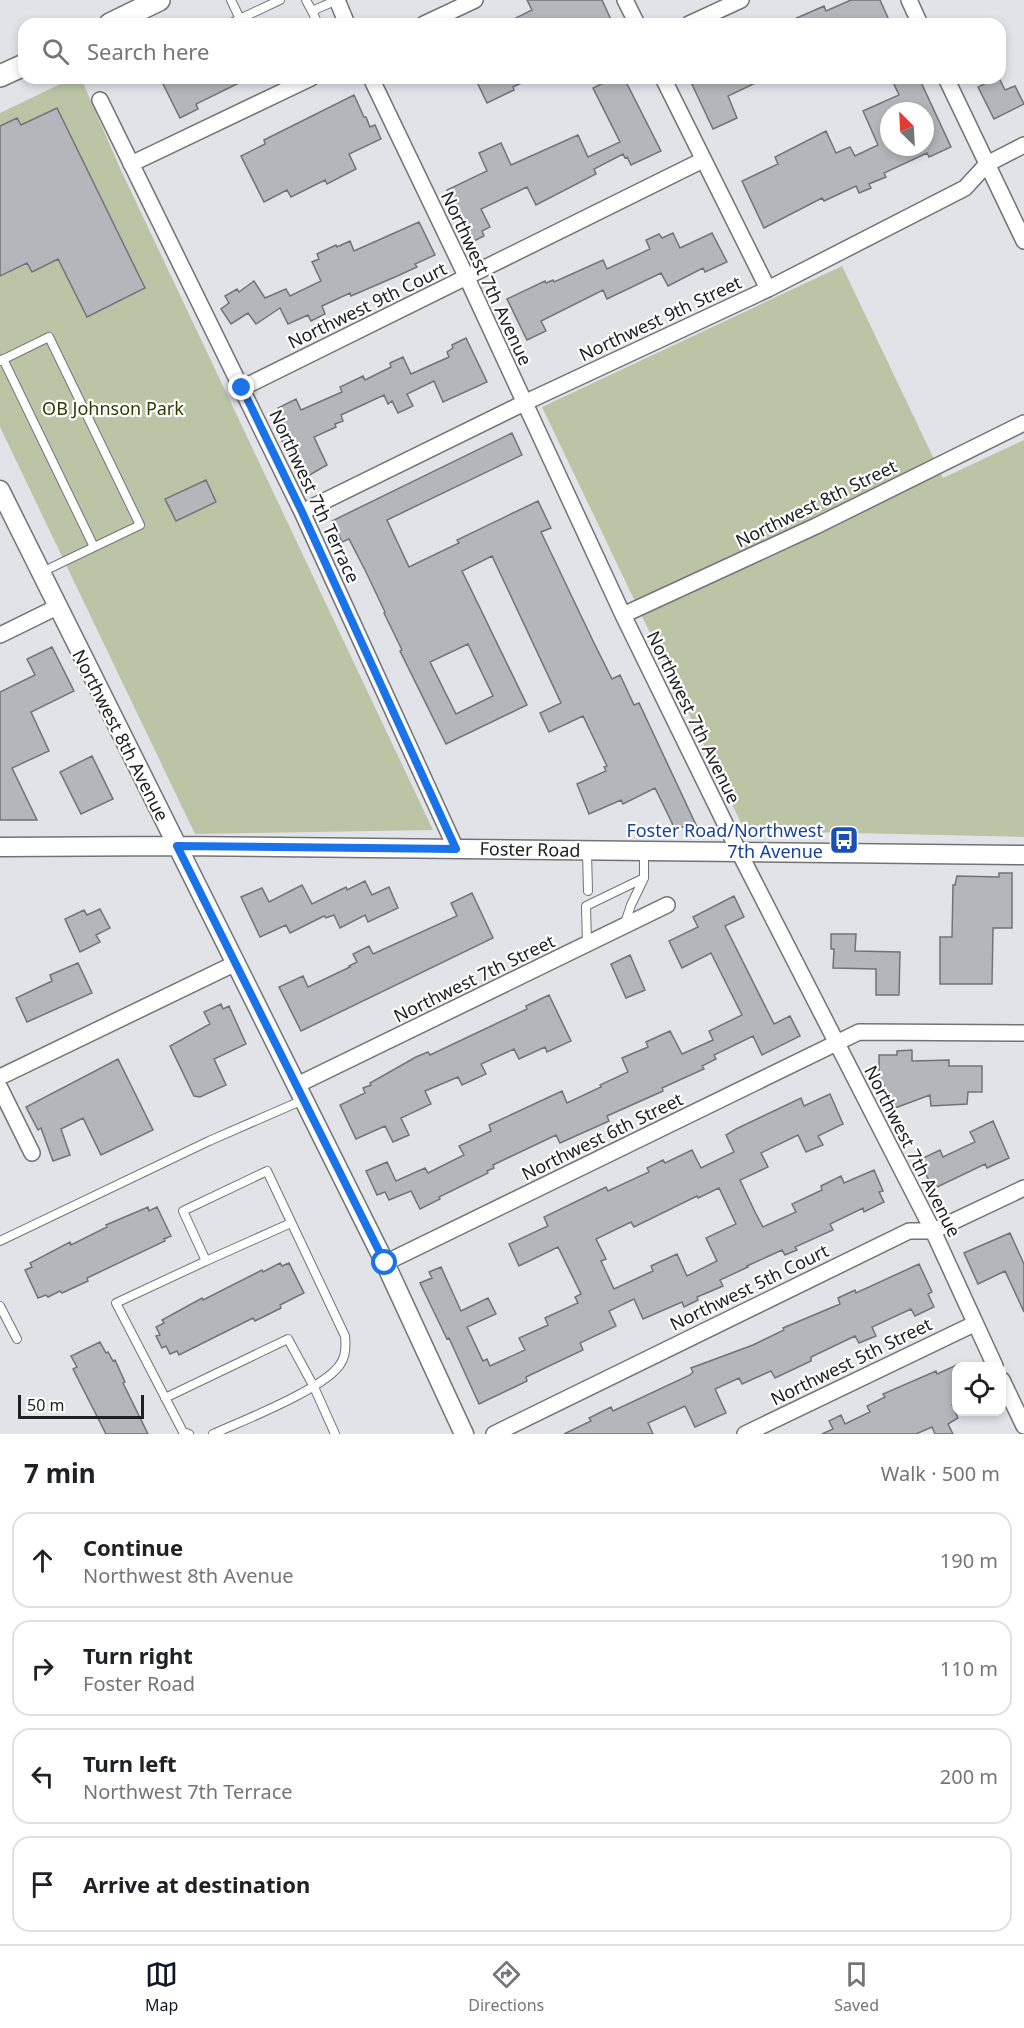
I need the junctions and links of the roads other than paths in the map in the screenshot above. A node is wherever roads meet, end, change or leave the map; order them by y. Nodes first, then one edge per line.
1 (159, 0) edge
2 (231, 0) edge
3 (280, 0) edge
4 (306, 0) edge
5 (337, 0) edge
6 (475, 0) edge
7 (625, 0) edge
8 (741, 0) edge
9 (909, 0) edge
10 (312, 11) junction
11 (122, 18) edge
12 (240, 18) edge
13 (242, 18) edge
14 (315, 18) edge
15 (344, 18) edge
16 (437, 18) edge
17 (634, 18) edge
18 (701, 18) edge
19 (917, 18) edge
20 (18, 68) edge
21 (0, 76) edge
22 (298, 84) edge
23 (374, 84) edge
24 (666, 84) edge
25 (949, 84) edge
26 (100, 100) dead end
27 (1024, 146) edge
28 (703, 160) junction
29 (131, 164) junction
30 (987, 164) junction
31 (1024, 241) edge
32 (467, 278) junction
33 (768, 289) junction
34 (1, 360) edge
35 (242, 388) junction
36 (524, 403) junction
37 (1024, 423) edge
38 (0, 489) edge
39 (302, 512) junction
40 (94, 547) junction
41 (40, 573) junction
42 (57, 607) junction
43 (623, 615) junction
44 (0, 635) edge
45 (177, 846) junction
46 (0, 847) edge
47 (456, 849) junction
48 (587, 850) junction
49 (644, 851) junction
50 (739, 852) junction
51 (1024, 855) edge
52 (644, 878) junction
53 (588, 891) dead end
54 (667, 905) dead end
55 (624, 926) junction
56 (586, 944) junction
57 (236, 963) junction
58 (1024, 1033) edge
59 (836, 1041) junction
60 (0, 1077) edge
61 (0, 1088) edge
62 (301, 1092) junction
63 (32, 1153) dead end
64 (1024, 1188) edge
65 (291, 1222) junction
66 (933, 1231) junction
67 (0, 1241) edge
68 (206, 1261) junction
69 (385, 1263) junction
70 (0, 1306) edge
71 (974, 1324) junction
72 (17, 1339) dead end
73 (993, 1362) edge
74 (314, 1387) junction
75 (1006, 1388) edge
76 (165, 1398) junction
77 (1024, 1426) edge
78 (189, 1434) edge
79 (213, 1434) edge
80 (335, 1434) edge
81 (464, 1434) edge
82 (494, 1434) edge
83 (745, 1434) edge

1 - 11 main road
2 - 12 lane
3 - 13 lane
4 - 10 lane
5 - 10 lane
5 - 15 street
6 - 16 street
7 - 17 street
8 - 18 street
9 - 19 street
10 - 14 lane
20 - 21 main road
22 - 29 street
23 - 32 street, Northwest 7th Avenue
24 - 28 street
25 - 30 street
26 - 29 street, Northwest 7th Terrace
27 - 30 street, Northwest 9th Street
28 - 32 street, Northwest 9th Court
28 - 33 street
29 - 35 street, Northwest 7th Terrace
30 - 31 street
30 - 33 street, Northwest 9th Street
32 - 35 street, Northwest 9th Court
32 - 36 street, Northwest 7th Avenue
33 - 36 street, Northwest 9th Street
34 - 40 lane
34 - 40 lane
35 - 39 street, Northwest 7th Terrace
36 - 39 street, Northwest 9th Street
36 - 43 street, Northwest 7th Avenue
37 - 43 street, Northwest 8th Street
38 - 41 street, Northwest 8th Avenue
39 - 47 street, Northwest 7th Terrace
40 - 41 lane
41 - 42 street, Northwest 8th Avenue
42 - 44 street
42 - 45 street, Northwest 8th Avenue
43 - 50 street, Northwest 7th Avenue
45 - 46 street, Foster Road
45 - 47 street, Foster Road
45 - 57 street, Northwest 8th Avenue
47 - 48 street, Foster Road
48 - 49 street, Foster Road
48 - 53 lane
49 - 50 street, Foster Road
49 - 52 lane
50 - 51 street, Foster Road
50 - 59 street, Northwest 7th Avenue
52 - 55 lane
52 - 56 lane
54 - 55 street, Northwest 7th Street
55 - 56 street, Northwest 7th Street
56 - 62 street, Northwest 7th Street
57 - 60 street
57 - 62 street, Northwest 8th Avenue
58 - 59 street, Northwest 6th Street
59 - 66 street, Northwest 7th Avenue
59 - 69 street, Northwest 6th Street
61 - 63 street
62 - 67 lane
62 - 69 street, Northwest 8th Avenue
64 - 66 street, Northwest 5th Court
65 - 68 lane
65 - 68 lane
65 - 74 lane
66 - 71 street, Northwest 7th Avenue
66 - 82 street, Northwest 5th Court
68 - 76 lane
69 - 81 street, Northwest 8th Avenue
70 - 72 lane
71 - 73 street, Northwest 7th Avenue
71 - 83 street, Northwest 5th Street
74 - 76 lane
74 - 79 lane
74 - 80 lane
75 - 77 street
76 - 78 lane

